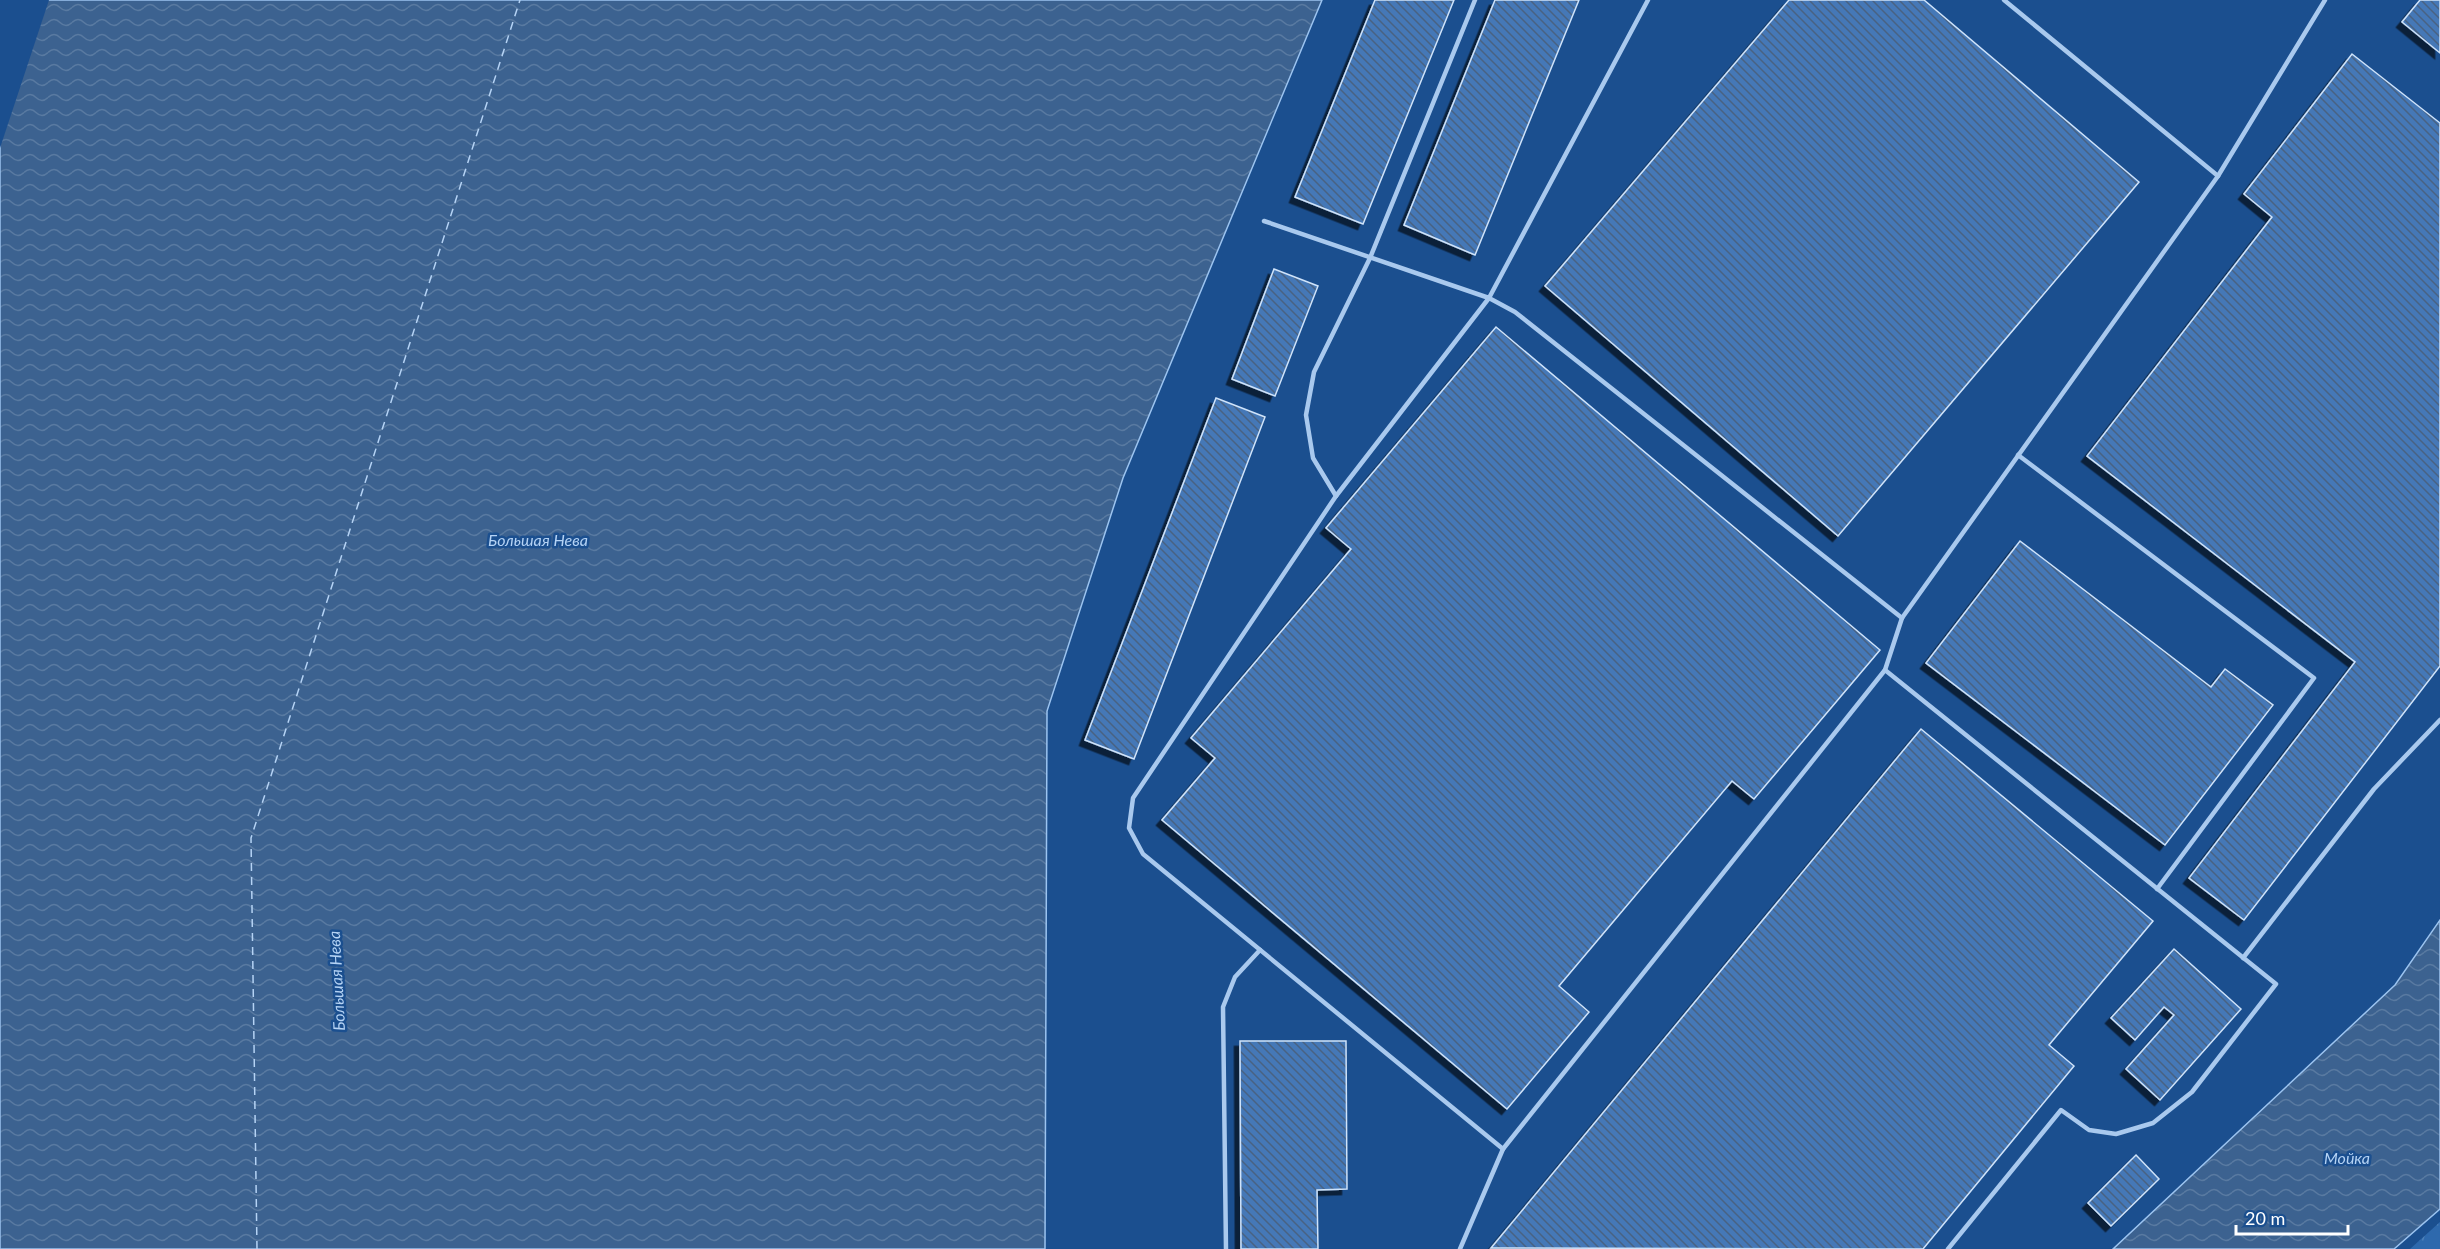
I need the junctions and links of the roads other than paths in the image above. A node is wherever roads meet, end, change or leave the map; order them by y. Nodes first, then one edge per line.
1 (1475, 0) edge
2 (1648, 0) edge
3 (2004, 0) edge
4 (2325, 0) edge
5 (2218, 176) junction
6 (1264, 221) dead end
7 (1371, 258) junction
8 (1489, 298) junction
9 (2018, 455) junction
10 (1336, 496) junction
11 (1902, 618) junction
12 (1886, 670) junction
13 (2440, 720) edge
14 (2157, 889) junction
15 (1260, 950) junction
16 (2243, 958) junction
17 (1503, 1149) junction
18 (1226, 1249) edge
19 (1460, 1249) edge
20 (1948, 1249) edge

1 - 7 lane
2 - 8 lane
3 - 5 lane
4 - 5 lane
5 - 9 lane
6 - 7 lane
7 - 8 lane
7 - 10 lane
8 - 10 lane
8 - 11 lane
9 - 11 lane
9 - 14 lane
10 - 15 lane
11 - 12 lane
12 - 14 lane
12 - 17 lane
13 - 16 lane
14 - 16 lane
15 - 17 lane
15 - 18 lane
16 - 20 lane
17 - 19 lane

